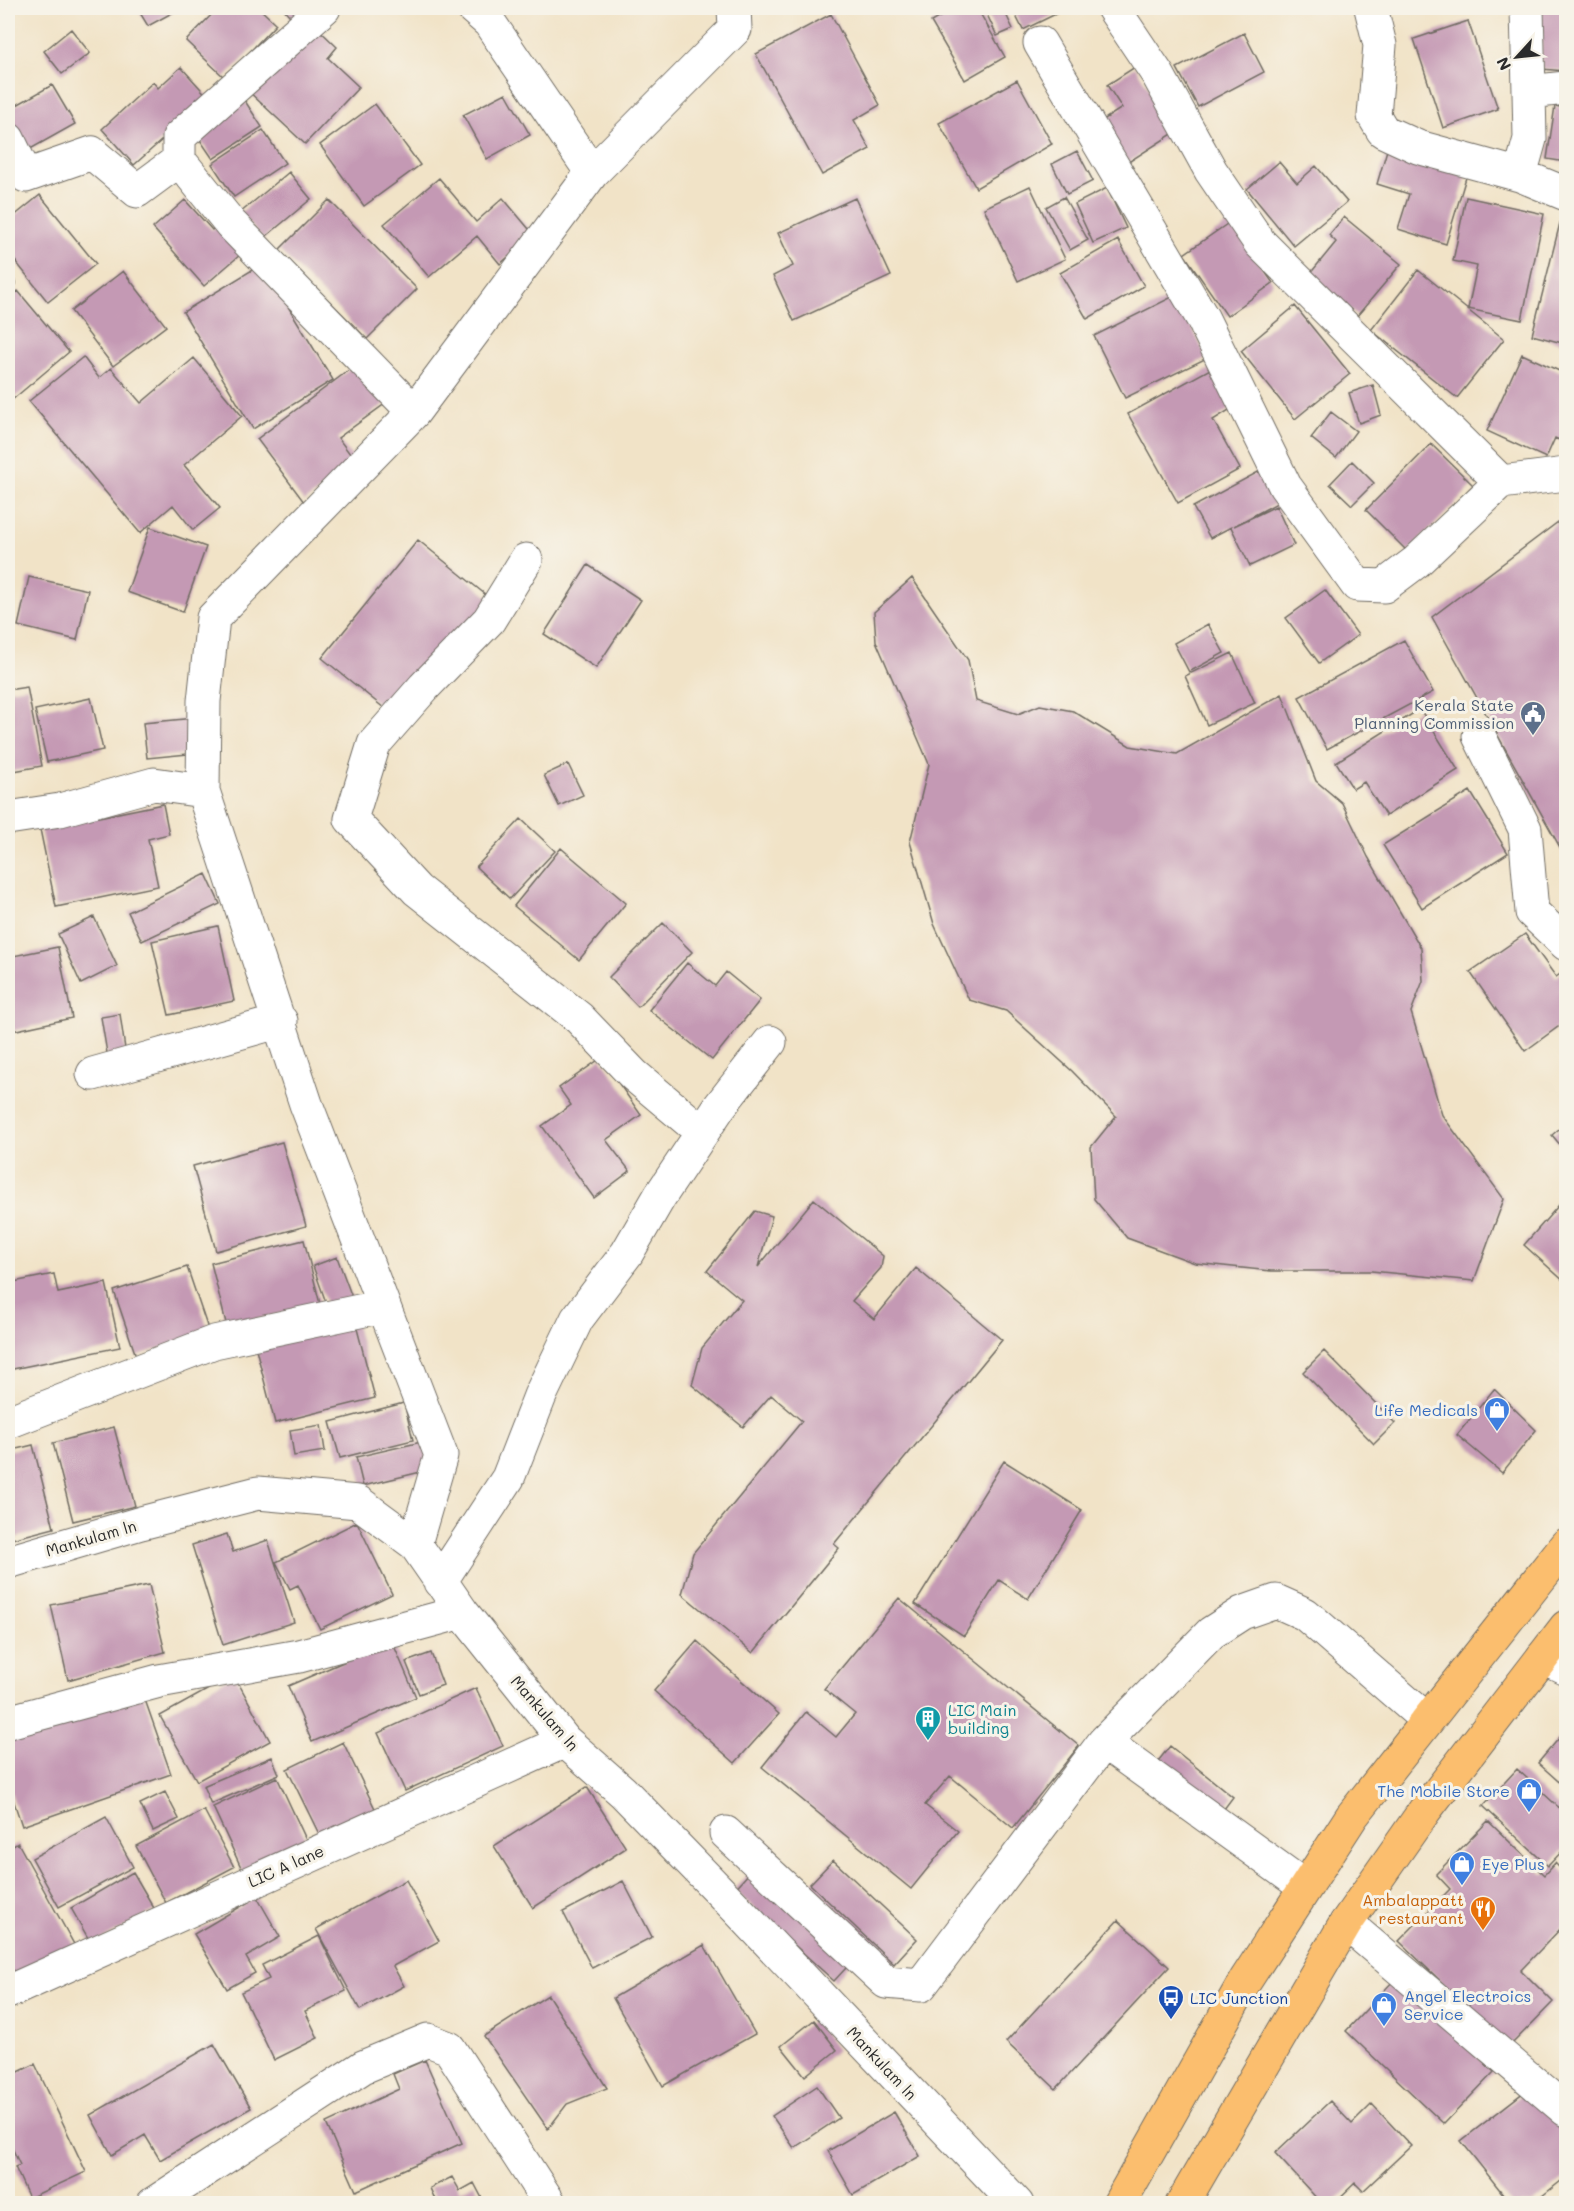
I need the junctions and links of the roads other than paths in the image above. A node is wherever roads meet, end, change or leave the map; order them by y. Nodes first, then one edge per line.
1 (324, 8) edge
2 (473, 8) edge
3 (734, 8) edge
4 (1113, 8) edge
5 (1371, 8) edge
6 (1527, 8) edge
7 (1040, 43) dead end
8 (1566, 88) edge
9 (1529, 92) junction
10 (8, 139) edge
11 (179, 160) junction
12 (592, 173) junction
13 (1520, 175) junction
14 (1566, 194) edge
15 (414, 412) junction
16 (1566, 474) edge
17 (1501, 482) junction
18 (526, 560) dead end
19 (1479, 736) dead end
20 (203, 791) junction
21 (8, 818) edge
22 (1566, 944) edge
23 (281, 1022) junction
24 (770, 1042) dead end
25 (93, 1074) dead end
26 (702, 1132) junction
27 (383, 1306) junction
28 (8, 1422) edge
29 (415, 1544) junction
30 (1566, 1545) edge
31 (8, 1562) edge
32 (441, 1582) junction
33 (462, 1612) junction
34 (1566, 1627) edge
35 (1555, 1663) edge
36 (1427, 1720) junction
37 (8, 1722) edge
38 (565, 1740) junction
39 (1104, 1742) junction
40 (726, 1833) dead end
41 (1305, 1887) junction
42 (1346, 1923) junction
43 (8, 1992) edge
44 (1566, 2110) edge
45 (153, 2204) edge
46 (550, 2204) edge
47 (1017, 2204) edge
48 (1119, 2204) edge
49 (1182, 2204) edge

1 - 11 street
2 - 12 street
3 - 12 street
4 - 17 street
5 - 13 street
6 - 9 street
7 - 17 street
8 - 9 street
9 - 13 street
10 - 11 street
11 - 15 street
12 - 15 street
13 - 14 street
15 - 20 street
16 - 17 street
18 - 26 street
19 - 22 street
20 - 21 street
20 - 23 street
23 - 25 street
23 - 27 street
24 - 26 street
26 - 32 street
27 - 28 street
27 - 29 street
29 - 31 street, Mankulam ln
29 - 32 street, Mankulam ln
30 - 36 main road
32 - 33 street, Mankulam ln
33 - 37 street
33 - 38 street, Mankulam ln
34 - 35 main road
35 - 42 main road
36 - 39 street
36 - 41 main road
38 - 43 street, LIC A lane
38 - 47 street, Mankulam ln
39 - 40 street
39 - 41 street
41 - 48 main road
42 - 44 street
42 - 49 main road
45 - 46 street

